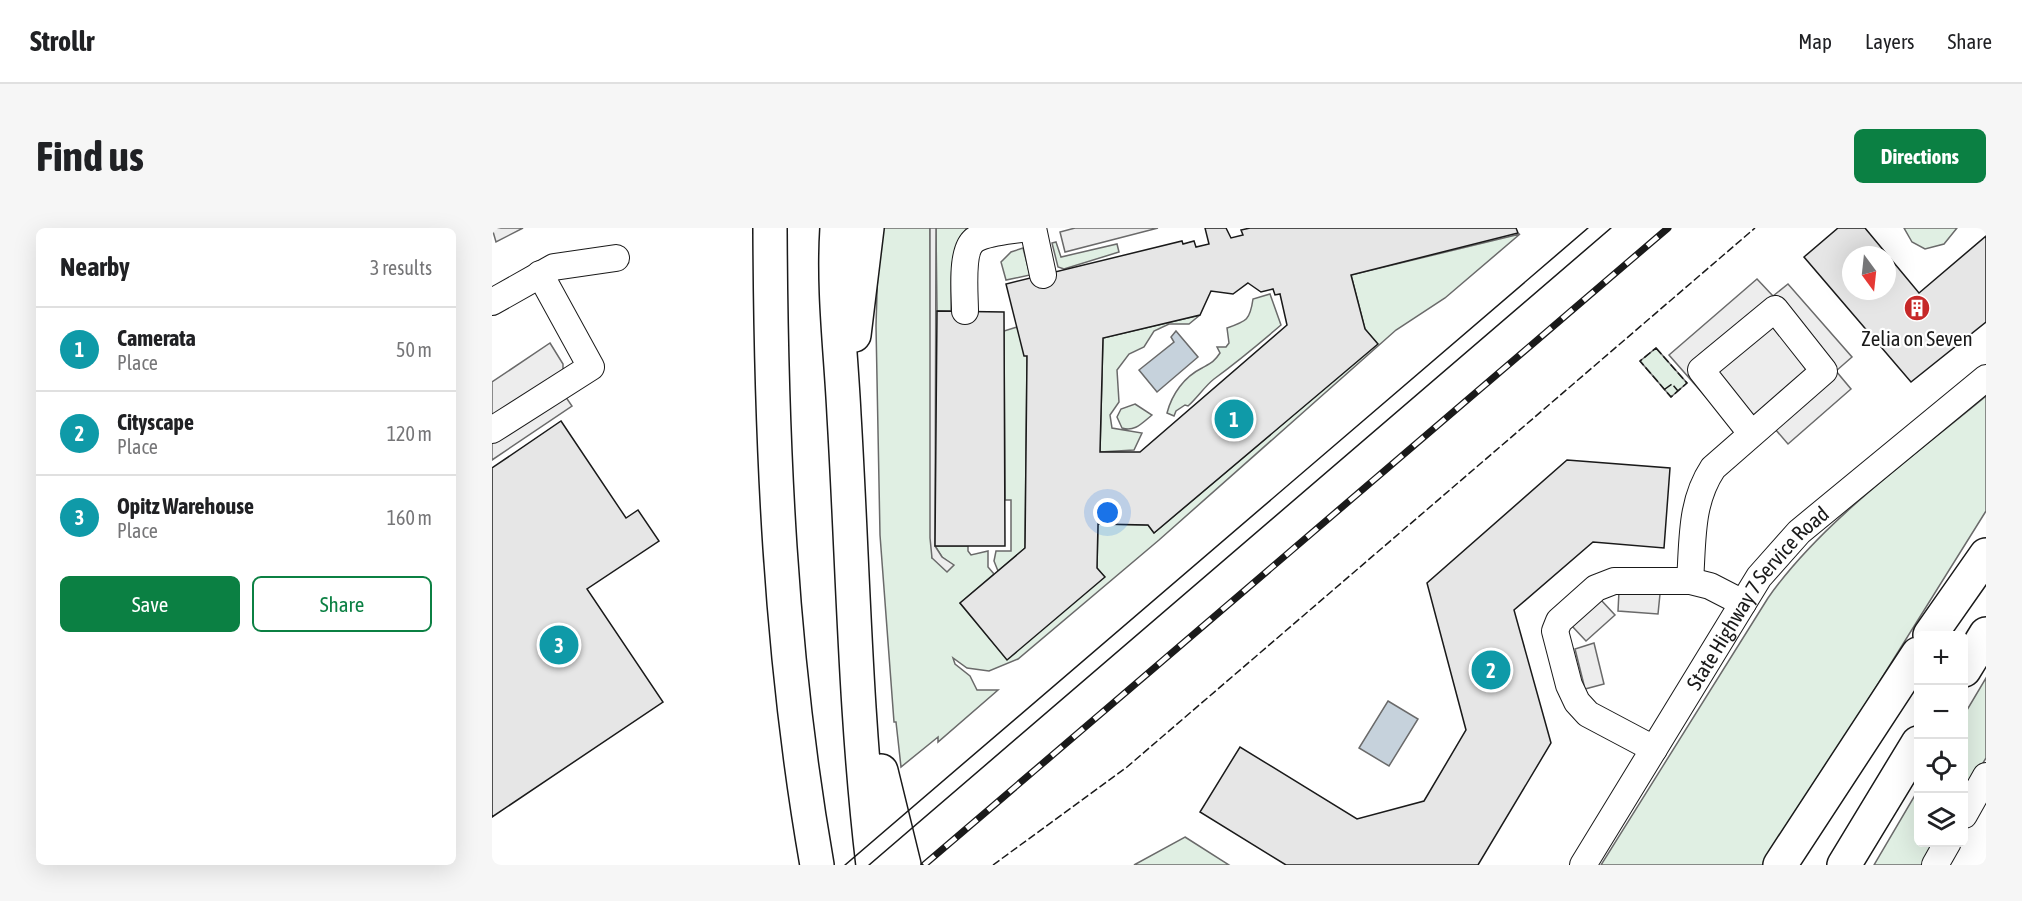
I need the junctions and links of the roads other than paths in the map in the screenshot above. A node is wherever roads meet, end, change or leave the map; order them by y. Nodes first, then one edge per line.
1 (772, 228) edge
2 (837, 228) edge
3 (867, 228) edge
4 (1027, 228) edge
5 (1032, 228) edge
6 (616, 258) dead end
7 (540, 274) junction
8 (1043, 275) dead end
9 (492, 302) edge
10 (965, 311) dead end
11 (1986, 378) edge
12 (844, 414) junction
13 (492, 430) edge
14 (1751, 433) junction
15 (1986, 555) edge
16 (1690, 581) junction
17 (1743, 603) junction
18 (1933, 631) edge
19 (1986, 634) edge
20 (1914, 660) edge
21 (1968, 663) edge
22 (858, 685) junction
23 (1654, 749) junction
24 (1914, 750) edge
25 (802, 770) junction
26 (1986, 777) edge
27 (1968, 808) edge
28 (1946, 847) edge
29 (798, 865) edge
30 (817, 865) edge
31 (873, 865) edge
32 (904, 865) edge
33 (1583, 865) edge
34 (1780, 865) edge
35 (1844, 865) edge
36 (1935, 865) edge

1 - 25 highway
2 - 12 highway
3 - 12 highway
4 - 10 street
5 - 8 street
6 - 7 street
7 - 9 street
7 - 13 street
11 - 17 street, State Highway 7 Service Road
12 - 22 highway
14 - 14 street
14 - 16 street
15 - 18 highway
16 - 17 street
16 - 23 street
17 - 23 street, State Highway 7 Service Road
19 - 21 highway
20 - 34 highway
22 - 31 highway
22 - 32 highway
23 - 33 street, State Highway 7 Service Road
24 - 35 highway
25 - 29 highway
25 - 30 highway
26 - 27 street
28 - 36 street

